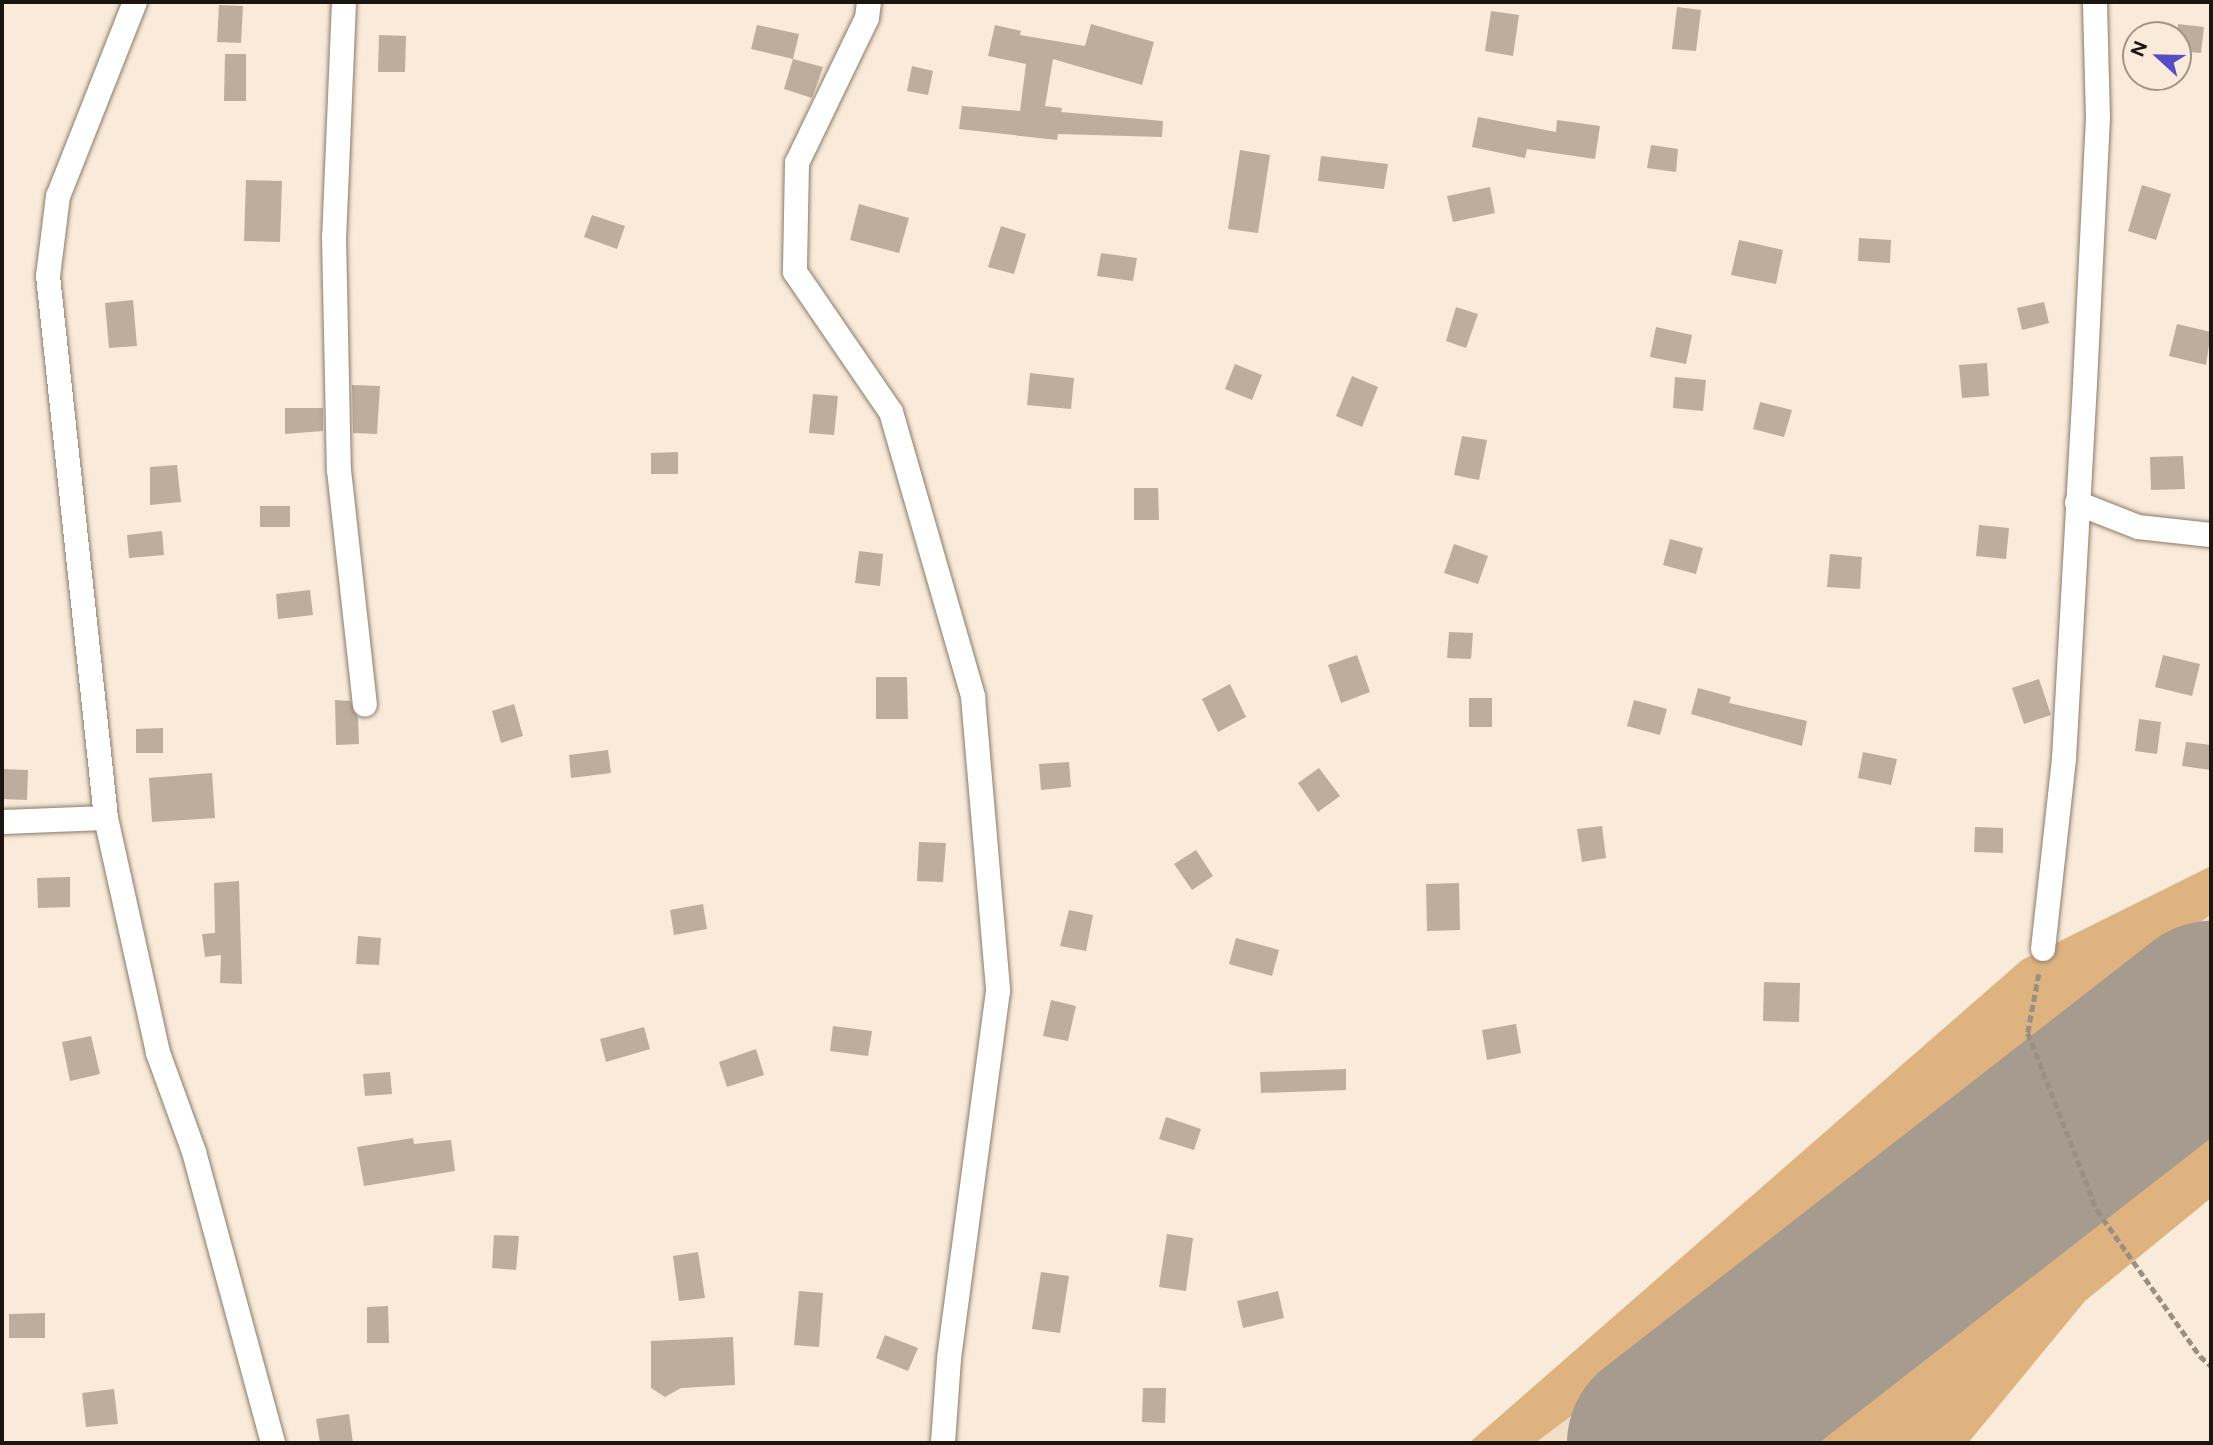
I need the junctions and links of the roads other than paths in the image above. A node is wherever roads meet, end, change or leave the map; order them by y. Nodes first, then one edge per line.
1 (135, 2) edge
2 (344, 2) edge
3 (869, 2) edge
4 (2095, 2) edge
5 (2077, 503) junction
6 (2211, 535) edge
7 (365, 705) dead end
8 (106, 818) junction
9 (2, 822) edge
10 (2043, 949) road end
11 (273, 1443) edge
12 (943, 1443) edge

1 - 8 street
2 - 7 street
3 - 12 street
4 - 5 street
5 - 6 street
5 - 10 street
8 - 9 street
8 - 11 street

